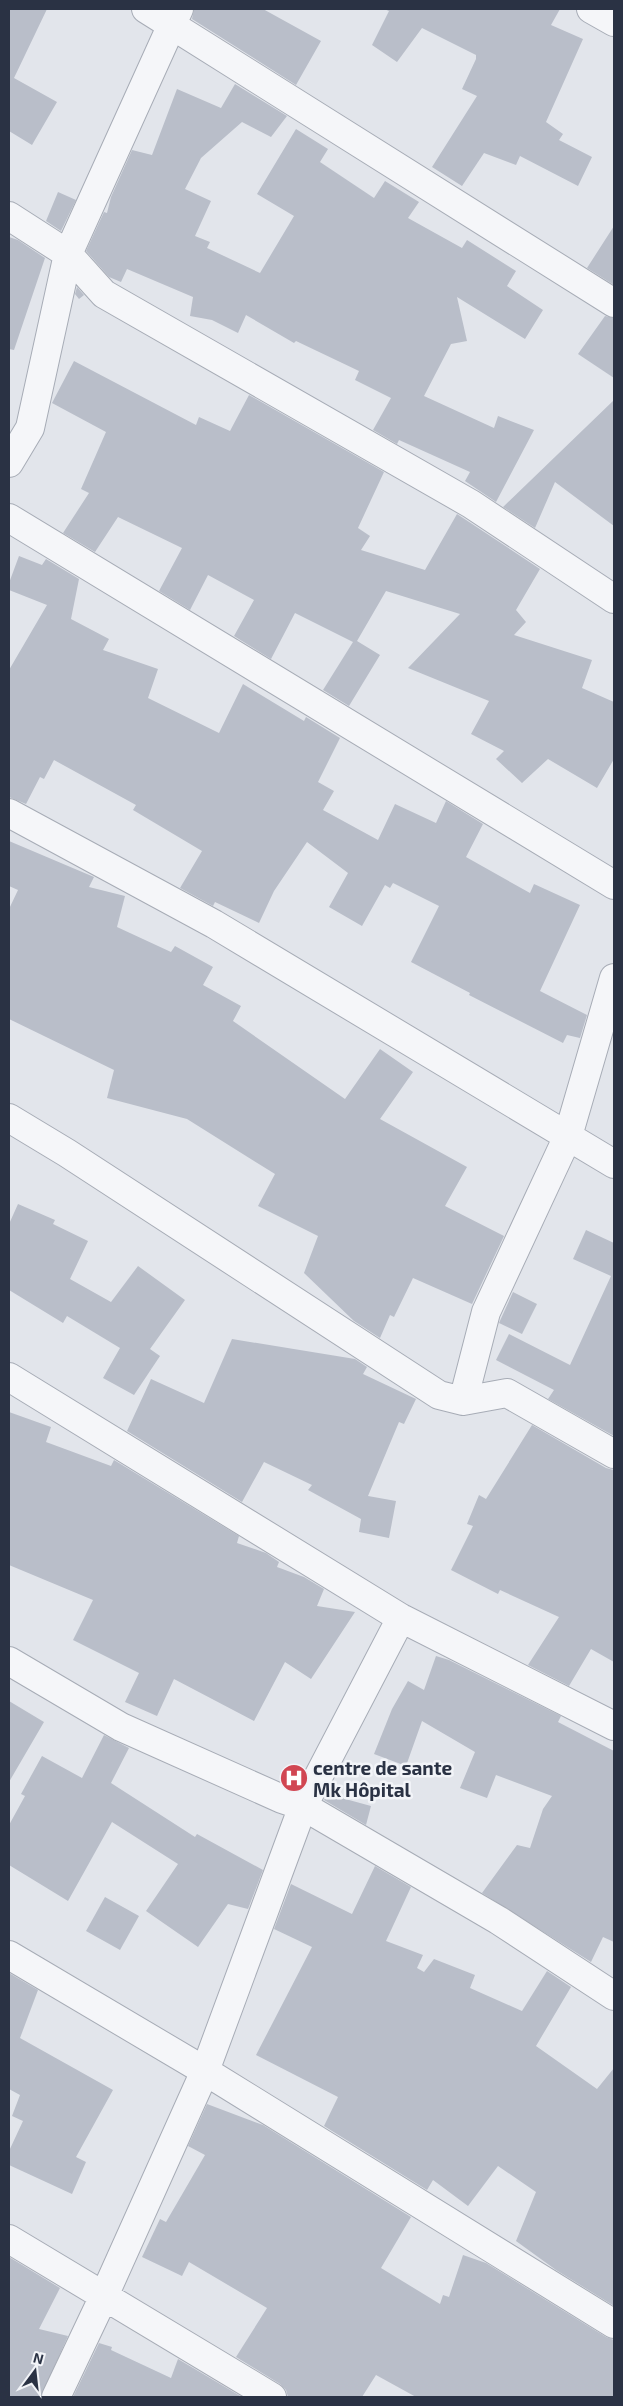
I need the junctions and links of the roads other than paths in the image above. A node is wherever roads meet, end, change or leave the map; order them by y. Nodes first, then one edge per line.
1 (146, 9) edge
2 (591, 9) edge
3 (176, 16) edge
4 (614, 22) edge
5 (9, 216) edge
6 (68, 254) junction
7 (614, 303) edge
8 (9, 464) edge
9 (9, 518) edge
10 (614, 599) edge
11 (9, 813) edge
12 (614, 885) edge
13 (614, 978) edge
14 (9, 1118) edge
15 (568, 1136) junction
16 (614, 1164) edge
17 (9, 1377) edge
18 (463, 1401) junction
19 (614, 1454) edge
20 (401, 1618) junction
21 (9, 1661) edge
22 (614, 1726) edge
23 (303, 1806) junction
24 (9, 1955) edge
25 (614, 1996) edge
26 (204, 2071) junction
27 (9, 2239) edge
28 (104, 2296) junction
29 (614, 2324) edge
30 (56, 2397) edge
31 (272, 2397) edge

1 - 3 street
2 - 4 street
3 - 6 street
3 - 7 street
5 - 6 street
6 - 8 street
6 - 10 street
9 - 12 street
11 - 15 street
13 - 15 street
14 - 18 street
15 - 16 street
15 - 18 street
17 - 20 street
18 - 19 street
20 - 22 street
20 - 23 street
21 - 23 street
23 - 25 street
23 - 26 street
24 - 26 street
26 - 28 street
26 - 29 street
27 - 28 street
28 - 30 street
28 - 31 street

